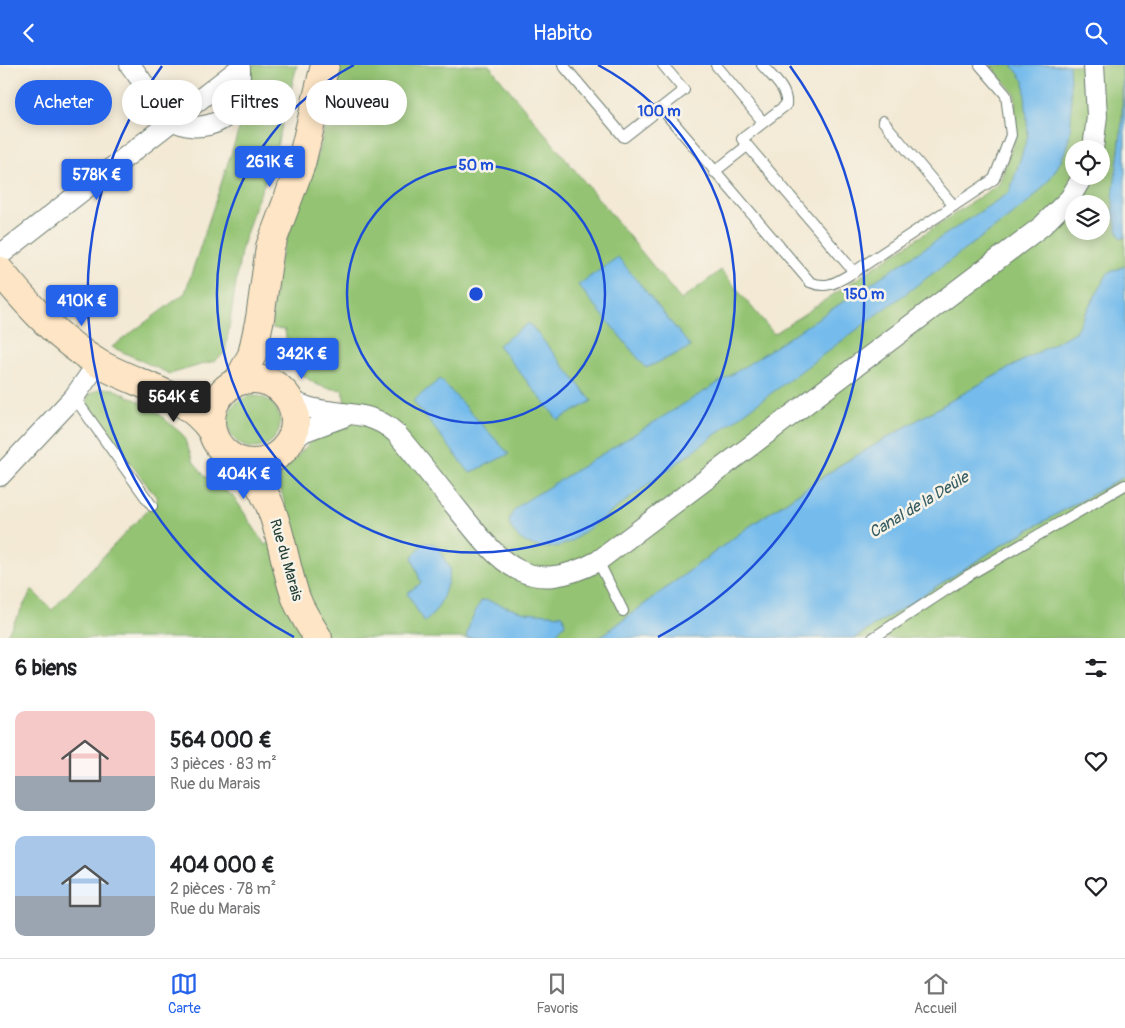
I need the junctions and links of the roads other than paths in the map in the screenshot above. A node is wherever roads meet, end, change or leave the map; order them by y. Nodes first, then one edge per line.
1 (130, 65) edge
2 (326, 65) edge
3 (564, 65) edge
4 (663, 65) edge
5 (716, 65) edge
6 (762, 65) edge
7 (980, 65) edge
8 (1094, 65) edge
9 (239, 67) edge
10 (142, 80) edge
11 (202, 96) edge
12 (661, 108) junction
13 (883, 121) dead end
14 (763, 122) junction
15 (164, 125) edge
16 (192, 125) edge
17 (1093, 140) edge
18 (747, 146) junction
19 (714, 172) junction
20 (1078, 185) edge
21 (954, 206) junction
22 (0, 255) edge
23 (0, 271) edge
24 (854, 272) junction
25 (260, 318) junction
26 (98, 363) junction
27 (230, 386) junction
28 (159, 390) junction
29 (286, 395) junction
30 (74, 397) junction
31 (352, 414) junction
32 (212, 431) junction
33 (282, 451) junction
34 (236, 460) junction
35 (0, 476) edge
36 (1125, 485) edge
37 (152, 506) dead end
38 (275, 510) junction
39 (598, 561) junction
40 (622, 611) dead end
41 (318, 638) edge
42 (873, 638) edge

1 - 10 street
2 - 25 street
3 - 12 lane
4 - 12 lane
5 - 14 lane
6 - 14 lane
7 - 21 lane
8 - 17 street
9 - 11 street
9 - 16 street
12 - 19 lane
13 - 21 lane
14 - 18 lane
15 - 22 street
18 - 19 lane
18 - 24 lane
19 - 24 lane
20 - 39 street
21 - 24 lane
23 - 26 street
25 - 27 street
25 - 29 street
26 - 28 street
26 - 30 street
27 - 28 street
27 - 29 street
27 - 32 street
28 - 32 street
29 - 31 street
29 - 33 street
30 - 35 street
30 - 37 lane
31 - 33 street
31 - 39 street
32 - 34 street
33 - 34 street
33 - 38 street, Rue du Marais
34 - 38 street, Rue du Marais
36 - 42 lane
38 - 41 street, Rue du Marais
39 - 40 lane

